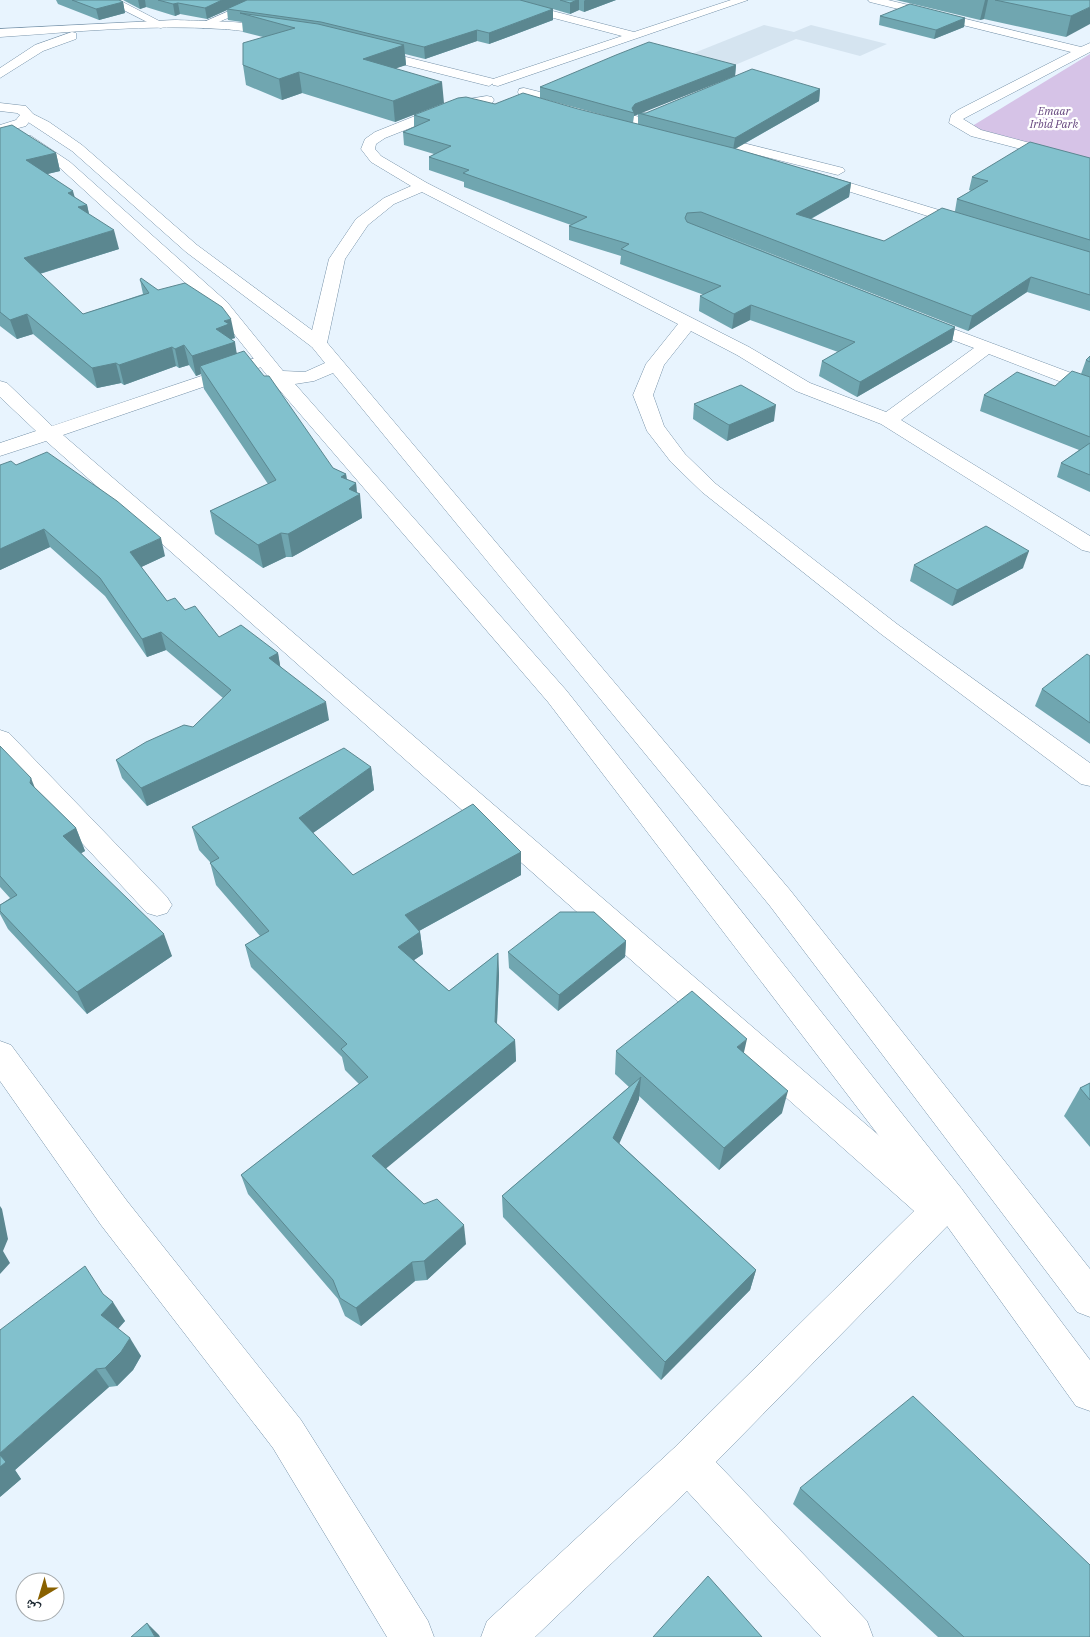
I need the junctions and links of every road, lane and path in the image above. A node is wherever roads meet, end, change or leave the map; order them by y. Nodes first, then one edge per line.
1 (110, 0) edge
2 (264, 0) edge
3 (742, 0) edge
4 (874, 0) edge
5 (503, 1) edge
6 (161, 25) junction
7 (204, 25) junction
8 (0, 33) edge
9 (72, 36) junction
10 (640, 36) junction
11 (0, 44) edge
12 (1086, 49) edge
13 (0, 74) edge
14 (493, 82) junction
15 (471, 91) junction
16 (516, 95) junction
17 (487, 100) junction
18 (3, 101) edge
19 (456, 105) junction
20 (666, 110) edge
21 (24, 112) junction
22 (640, 120) junction
23 (2, 129) edge
24 (1090, 163) edge
25 (422, 186) junction
26 (979, 215) edge
27 (986, 230) edge
28 (904, 315) edge
29 (688, 323) junction
30 (296, 327) junction
31 (318, 343) junction
32 (986, 348) junction
33 (264, 358) junction
34 (335, 364) junction
35 (0, 387) edge
36 (1090, 387) edge
37 (888, 420) junction
38 (49, 433) junction
39 (0, 450) edge
40 (1090, 545) edge
41 (0, 739) edge
42 (1090, 777) edge
43 (158, 905) dead end
44 (0, 1055) edge
45 (944, 1205) junction
46 (1090, 1298) edge
47 (1090, 1392) edge
48 (688, 1462) junction
49 (412, 1637) edge
50 (503, 1637) edge
51 (851, 1637) edge

1 - 6 street
2 - 7 street
3 - 10 street
4 - 12 street
5 - 10 street
6 - 7 street
6 - 8 street
7 - 9 street
9 - 11 street
9 - 13 street
10 - 14 street
10 - 16 street
12 - 24 street
14 - 15 street
14 - 15 street
14 - 16 street
15 - 17 street
15 - 19 street
16 - 17 street
16 - 22 street
16 - 27 street
17 - 19 street
18 - 21 street
19 - 25 street
20 - 22 street
21 - 23 street
21 - 30 street
22 - 26 street
23 - 33 street
25 - 29 street
25 - 31 street
28 - 32 street
29 - 37 street
29 - 42 street
30 - 31 street
30 - 33 street
31 - 34 street
32 - 36 street
32 - 37 street
33 - 34 street
33 - 38 street
33 - 45 street
34 - 46 street
35 - 38 street
37 - 40 street
38 - 39 street
38 - 45 street
41 - 43 street
44 - 49 street
45 - 47 street
45 - 48 street
48 - 50 street
48 - 51 street

